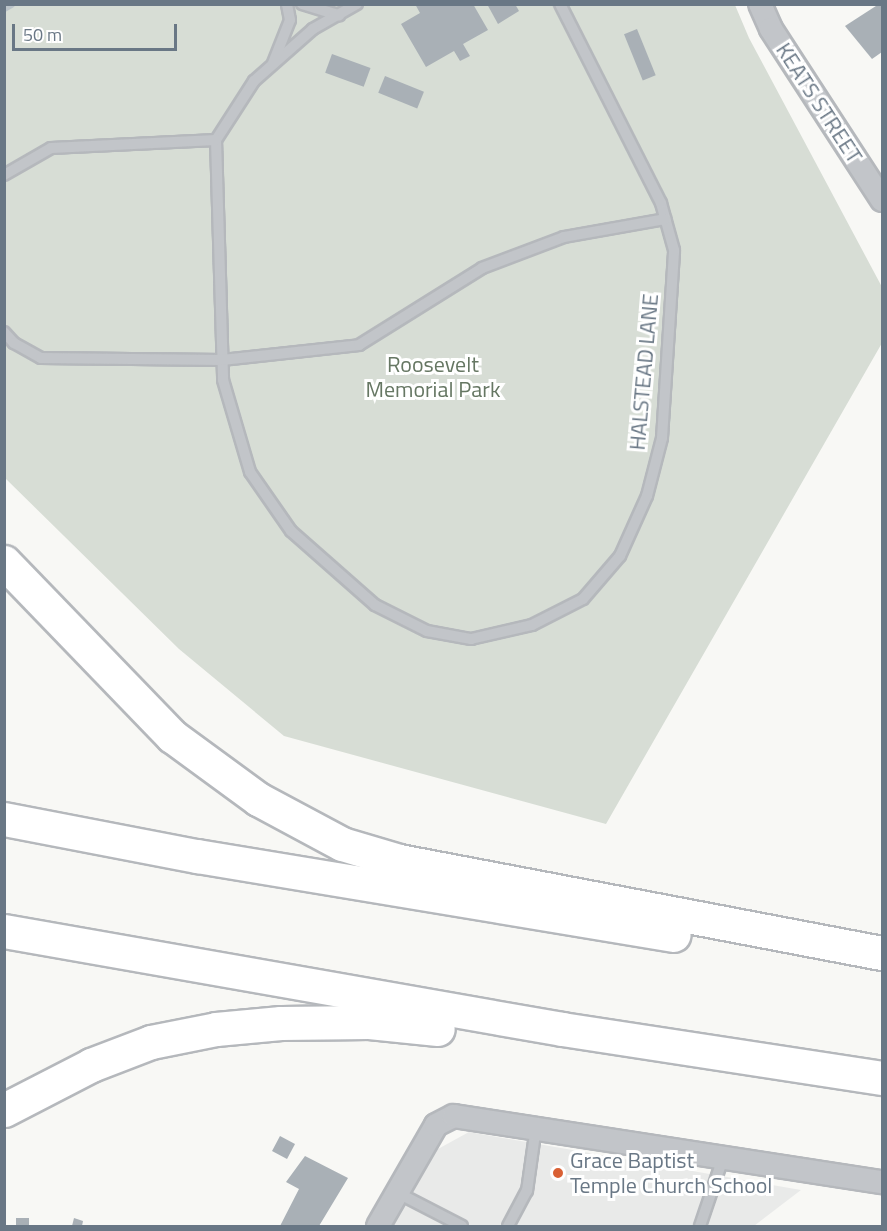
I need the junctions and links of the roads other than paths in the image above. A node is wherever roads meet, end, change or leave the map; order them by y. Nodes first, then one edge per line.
1 (287, 4) edge
2 (302, 4) edge
3 (357, 4) edge
4 (560, 4) edge
5 (760, 4) edge
6 (339, 15) junction
7 (271, 66) junction
8 (216, 140) junction
9 (4, 175) edge
10 (882, 200) edge
11 (665, 219) junction
12 (4, 332) edge
13 (222, 360) junction
14 (4, 562) edge
15 (4, 819) edge
16 (4, 931) edge
17 (882, 953) edge
18 (882, 962) edge
19 (764, 1061) junction
20 (882, 1078) edge
21 (4, 1110) edge
22 (536, 1127) junction
23 (723, 1158) junction
24 (882, 1182) edge
25 (398, 1193) junction
26 (378, 1227) edge
27 (462, 1227) edge
28 (508, 1227) edge
29 (700, 1227) edge

1 - 7 lane
2 - 6 lane
3 - 6 lane
4 - 11 lane, HALSTEAD LANE
5 - 10 street, KEATS STREET
6 - 7 lane
7 - 8 lane
8 - 9 lane
8 - 13 lane, HALSTEAD LANE
11 - 13 lane
11 - 13 lane, HALSTEAD LANE
12 - 13 lane
14 - 17 highway
15 - 18 highway
16 - 19 highway
19 - 20 highway
19 - 21 highway
22 - 23 street
22 - 25 street
22 - 28 lane
23 - 24 street
23 - 29 lane
25 - 26 street
25 - 27 lane

